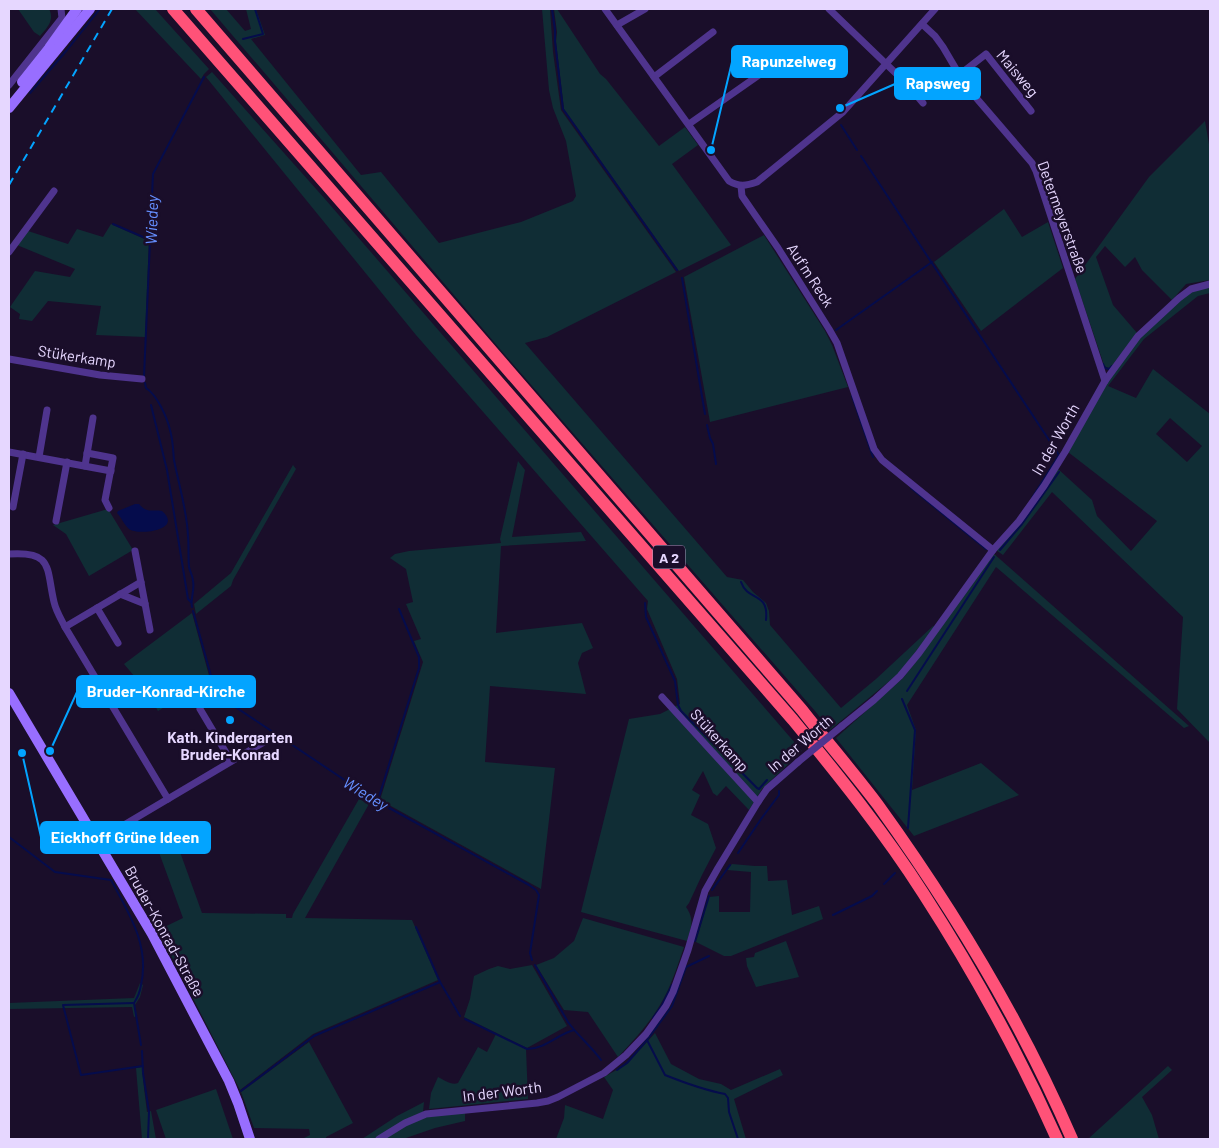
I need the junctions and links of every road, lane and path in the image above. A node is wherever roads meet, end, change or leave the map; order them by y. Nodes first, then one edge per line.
1 (61, 9) edge
2 (77, 9) edge
3 (90, 9) edge
4 (173, 9) edge
5 (196, 9) edge
6 (605, 9) edge
7 (645, 9) edge
8 (829, 9) edge
9 (935, 9) edge
10 (922, 24) junction
11 (617, 25) junction
12 (713, 32) dead end
13 (776, 63) dead end
14 (886, 64) junction
15 (959, 75) junction
16 (654, 77) junction
17 (9, 85) edge
18 (9, 98) edge
19 (923, 103) dead end
20 (9, 108) edge
21 (1031, 111) dead end
22 (689, 124) junction
23 (741, 186) junction
24 (54, 191) dead end
25 (9, 252) edge
26 (1210, 284) edge
27 (9, 359) edge
28 (142, 379) dead end
29 (1105, 381) junction
30 (47, 410) dead end
31 (93, 418) dead end
32 (9, 452) edge
33 (87, 453) junction
34 (23, 454) junction
35 (39, 457) junction
36 (66, 462) junction
37 (85, 466) junction
38 (111, 471) junction
39 (13, 507) dead end
40 (109, 508) dead end
41 (56, 521) dead end
42 (135, 550) dead end
43 (993, 550) junction
44 (9, 554) edge
45 (141, 582) junction
46 (120, 594) junction
47 (144, 604) junction
48 (97, 608) junction
49 (65, 627) junction
50 (150, 630) dead end
51 (118, 643) dead end
52 (9, 693) edge
53 (662, 697) dead end
54 (200, 709) dead end
55 (264, 742) dead end
56 (231, 762) junction
57 (168, 799) junction
58 (758, 802) junction
59 (97, 841) junction
60 (250, 1139) edge
61 (379, 1139) edge
62 (1057, 1139) edge
63 (1072, 1139) edge

1 - 17 street
2 - 18 street
3 - 20 street
4 - 62 highway, A 2
5 - 63 highway, A 2
6 - 11 street, Auf'm Reck
7 - 11 street
8 - 14 street
9 - 10 street
10 - 14 street
10 - 15 street, Determeyerstraße
11 - 16 street, Auf'm Reck
12 - 16 street
13 - 22 street
14 - 19 street
14 - 23 street
15 - 21 street, Maisweg
15 - 29 street, Determeyerstraße
16 - 22 street, Auf'm Reck
22 - 23 street, Auf'm Reck
23 - 43 street, Auf'm Reck
24 - 25 street
26 - 29 street, In der Worth
27 - 28 street, Stükerkamp
29 - 43 street, In der Worth
30 - 35 street
31 - 33 street
32 - 34 street
33 - 37 street
33 - 38 street
34 - 35 street
34 - 39 street
35 - 36 street
36 - 37 street
36 - 41 street
37 - 38 street
38 - 40 street
42 - 45 street
43 - 58 street, In der Worth, bridge
44 - 49 street
45 - 46 street
45 - 47 street
46 - 47 street
46 - 48 street
47 - 50 street
48 - 49 street
48 - 51 street
49 - 57 street
52 - 59 street, Bruder-Konrad-Straße
53 - 58 street, Stükerkamp
54 - 56 street
55 - 56 street
56 - 57 street
57 - 59 street
58 - 61 street, In der Worth
59 - 60 street, Bruder-Konrad-Straße

